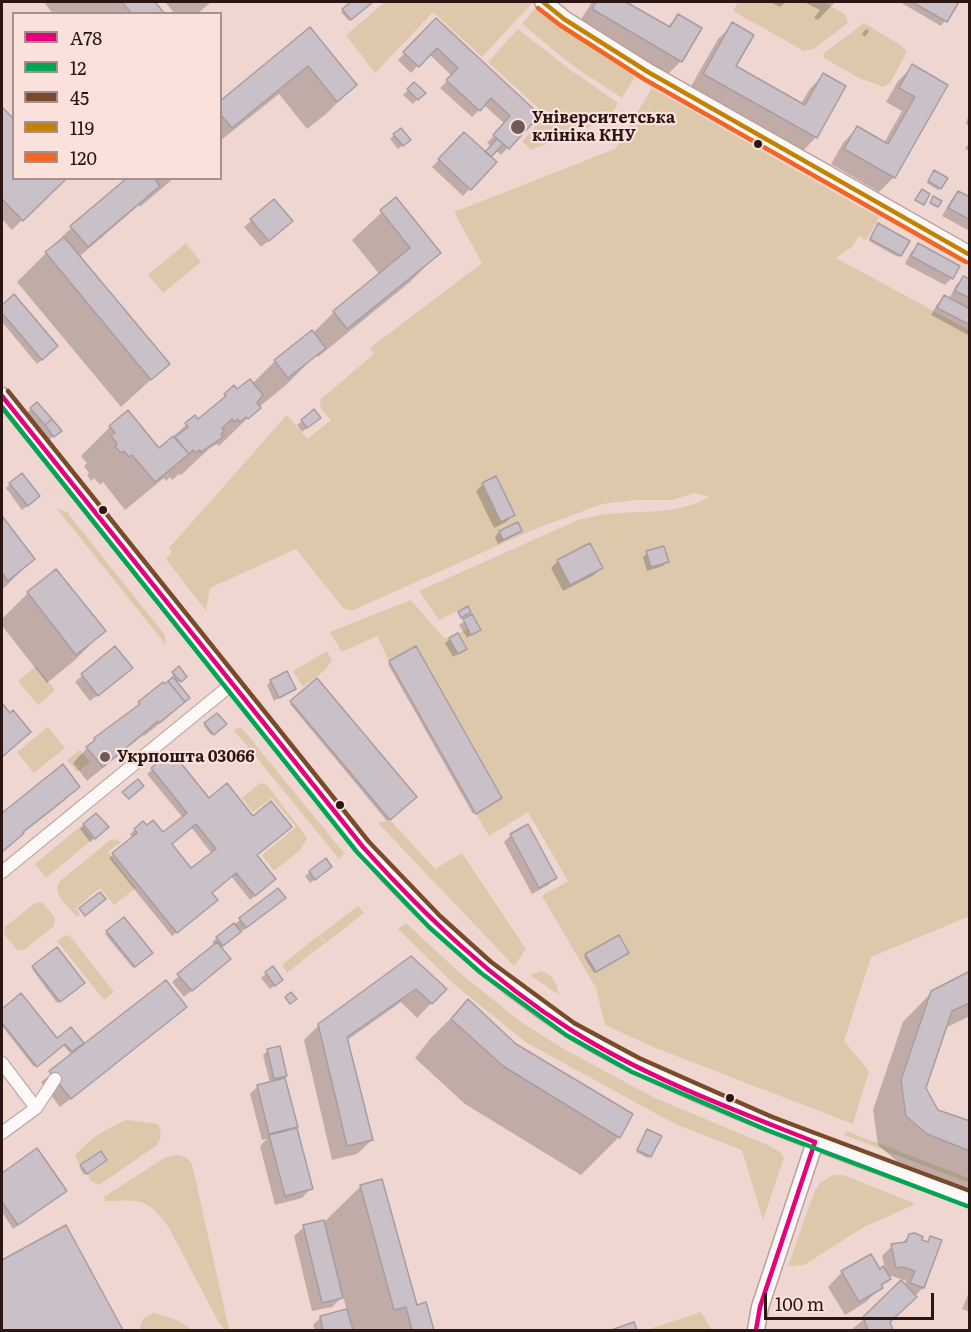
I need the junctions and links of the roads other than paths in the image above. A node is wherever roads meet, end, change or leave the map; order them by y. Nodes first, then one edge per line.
1 (543, 2) edge
2 (969, 255) edge
3 (2, 396) edge
4 (232, 684) junction
5 (2, 872) edge
6 (2, 1063) edge
7 (55, 1079) dead end
8 (36, 1108) junction
9 (2, 1133) edge
10 (815, 1142) junction
11 (969, 1199) edge
12 (756, 1330) edge

1 - 2 main road
3 - 4 main road
4 - 5 street
4 - 10 main road
6 - 8 street
7 - 8 street
8 - 9 street
10 - 11 main road
10 - 12 main road

